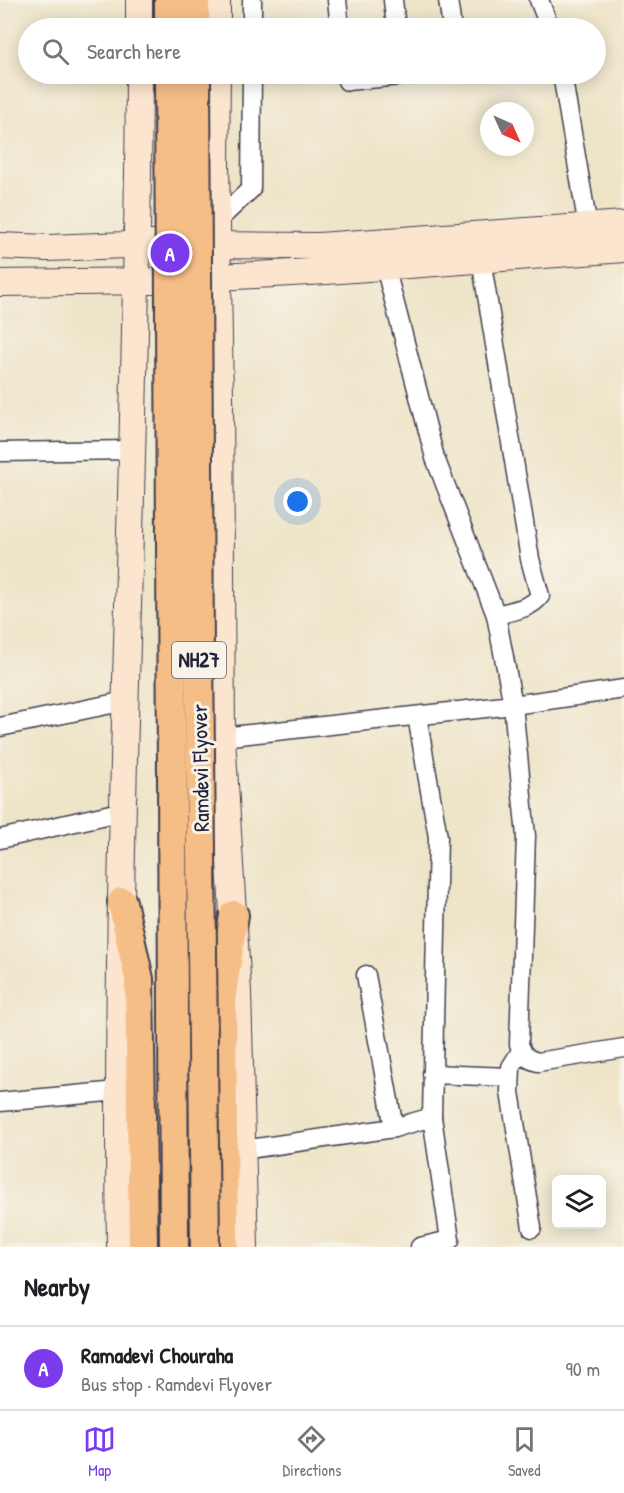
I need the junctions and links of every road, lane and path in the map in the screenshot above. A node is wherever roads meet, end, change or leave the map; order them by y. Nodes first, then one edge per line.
1 (139, 0) edge
2 (169, 0) edge
3 (195, 0) edge
4 (217, 0) edge
5 (252, 0) edge
6 (337, 0) edge
7 (393, 0) edge
8 (448, 0) edge
9 (539, 0) edge
10 (139, 18) edge
11 (169, 18) edge
12 (195, 18) edge
13 (217, 18) edge
14 (252, 18) edge
15 (339, 18) edge
16 (395, 18) edge
17 (451, 18) edge
18 (546, 18) edge
19 (139, 84) edge
20 (169, 84) edge
21 (196, 84) edge
22 (217, 84) edge
23 (252, 84) edge
24 (564, 84) edge
25 (624, 224) edge
26 (588, 227) junction
27 (217, 233) junction
28 (138, 244) junction
29 (0, 246) edge
30 (624, 249) edge
31 (481, 259) junction
32 (385, 266) junction
33 (218, 277) junction
34 (0, 282) edge
35 (137, 282) junction
36 (132, 450) junction
37 (0, 452) edge
38 (496, 615) junction
39 (624, 689) edge
40 (126, 701) junction
41 (513, 705) junction
42 (417, 716) junction
43 (0, 727) edge
44 (222, 736) junction
45 (124, 812) junction
46 (0, 839) edge
47 (122, 902) junction
48 (234, 915) junction
49 (366, 975) dead end
50 (624, 1048) edge
51 (521, 1051) junction
52 (432, 1074) junction
53 (509, 1077) junction
54 (118, 1091) junction
55 (0, 1102) edge
56 (432, 1117) junction
57 (394, 1128) junction
58 (242, 1150) junction
59 (532, 1228) dead end
60 (450, 1244) edge
61 (120, 1247) edge
62 (143, 1247) edge
63 (174, 1247) edge
64 (205, 1247) edge
65 (224, 1247) edge
66 (245, 1247) edge
67 (420, 1247) edge

1 - 10 main road
2 - 11 highway
3 - 12 highway
4 - 13 main road
5 - 14 street
6 - 15 street
7 - 16 street
8 - 17 street
9 - 18 street
19 - 28 main road
20 - 63 highway, Ramdevi Flyover / NH27, bridge
21 - 64 highway, Ramdevi Flyover / NH27, bridge
22 - 27 main road
23 - 27 street
24 - 26 street
25 - 26 main road
26 - 27 main road
27 - 28 main road
27 - 33 main road
28 - 29 main road
28 - 35 main road
30 - 31 main road
31 - 32 main road
31 - 38 street
32 - 33 main road
32 - 38 street
33 - 35 main road
33 - 44 main road
34 - 35 main road
35 - 36 main road
36 - 37 street
36 - 40 main road
38 - 41 street
39 - 41 street
40 - 43 street
40 - 45 main road
41 - 42 street
41 - 51 street
42 - 44 street
42 - 52 street
44 - 48 main road
45 - 46 street
45 - 47 main road
47 - 54 main road
47 - 62 highway
48 - 58 main road
48 - 65 highway
49 - 57 street
50 - 51 street
51 - 53 street
52 - 53 street
52 - 56 street
53 - 59 street
54 - 55 street
54 - 61 main road
56 - 57 street
56 - 60 street
57 - 58 street
58 - 66 main road
60 - 67 street

